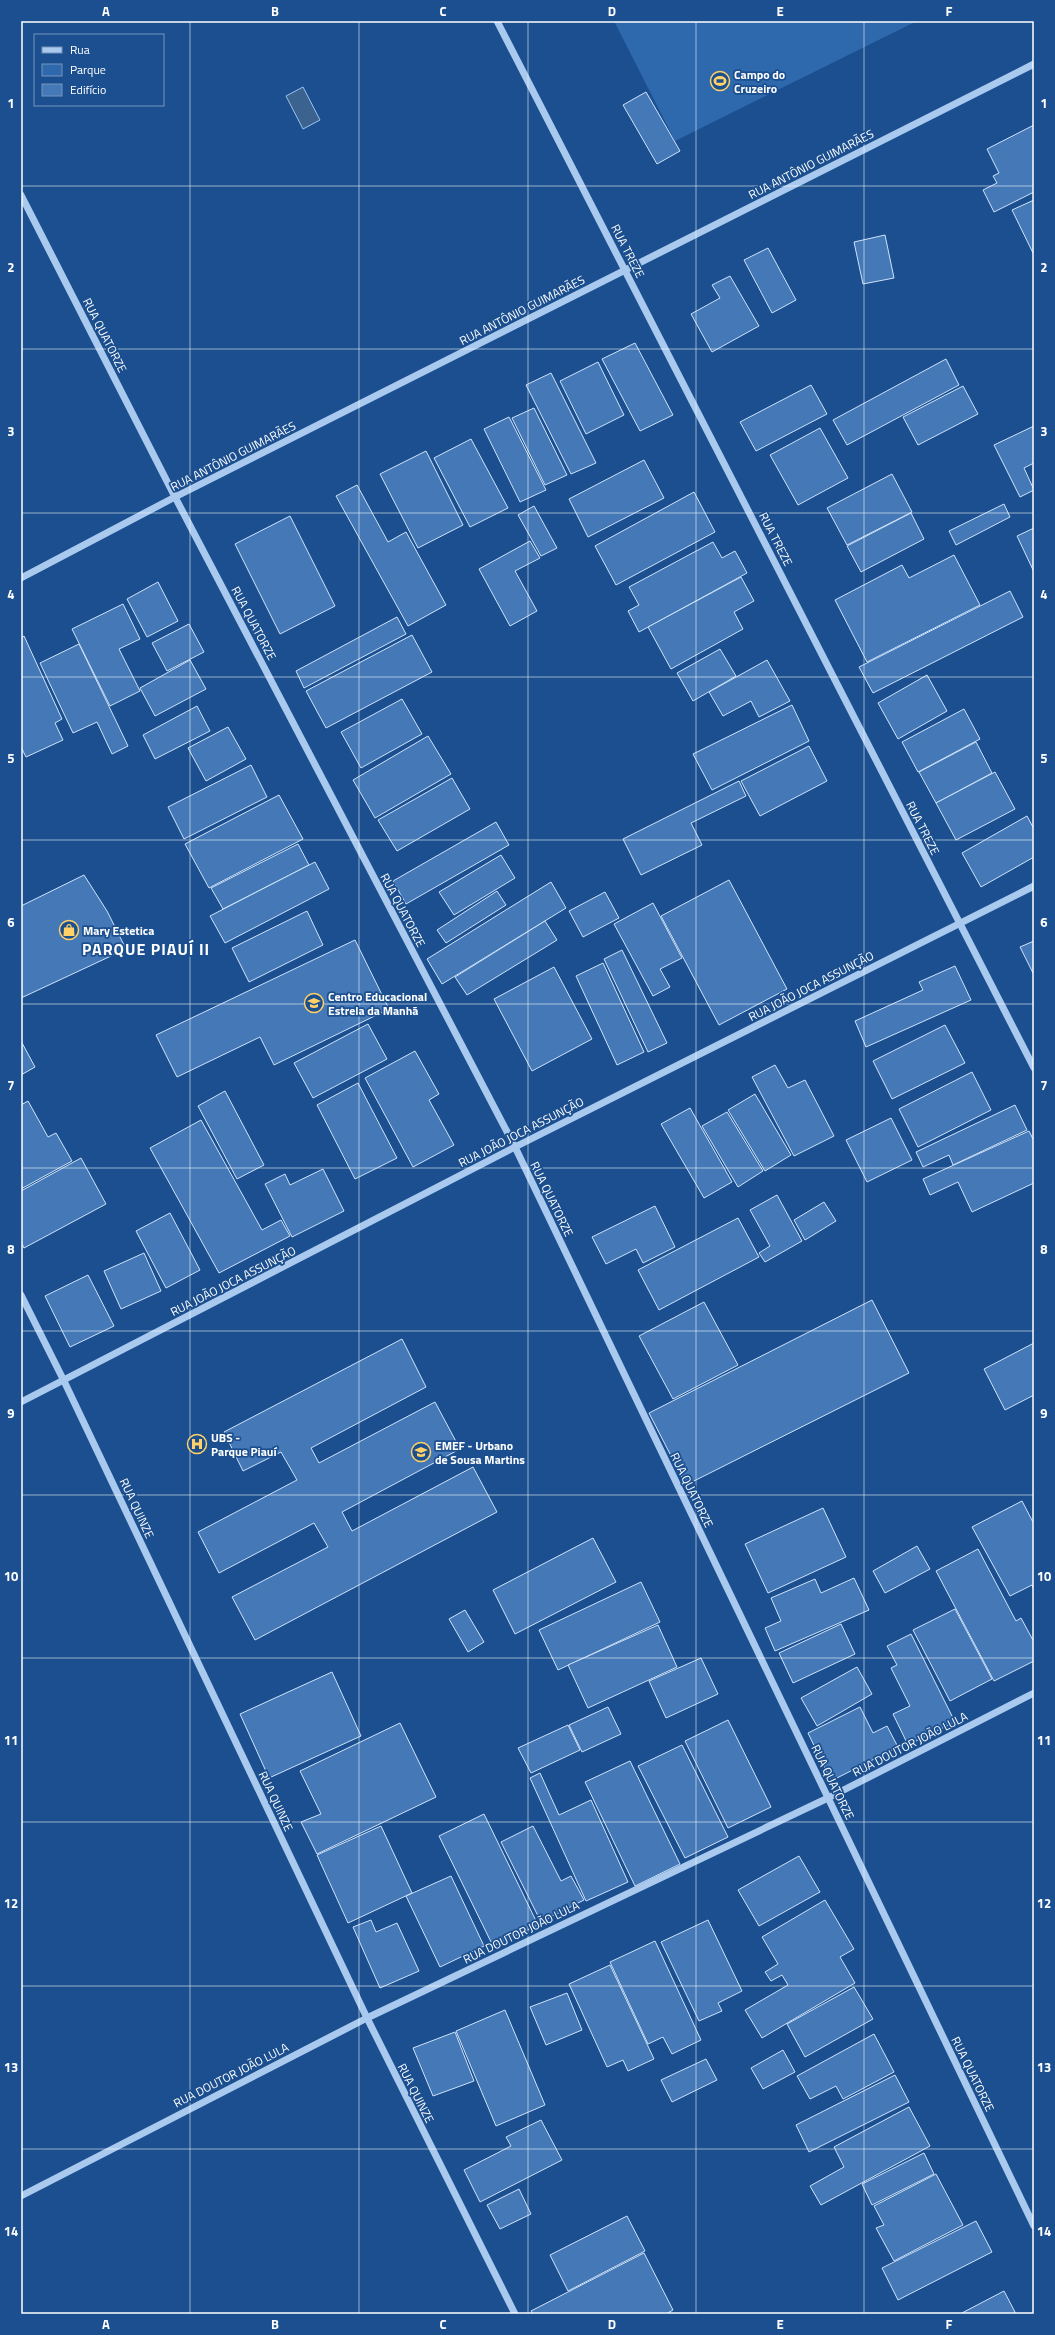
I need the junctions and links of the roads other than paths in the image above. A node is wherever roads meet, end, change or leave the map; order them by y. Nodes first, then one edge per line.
1 (497, 21) edge
2 (1034, 64) edge
3 (21, 195) edge
4 (625, 271) junction
5 (175, 497) junction
6 (21, 578) edge
7 (1034, 886) edge
8 (960, 923) junction
9 (1034, 1068) edge
10 (515, 1147) junction
11 (21, 1295) edge
12 (64, 1381) junction
13 (21, 1402) edge
14 (1034, 1693) edge
15 (828, 1798) junction
16 (367, 2018) junction
17 (21, 2196) edge
18 (1034, 2226) edge
19 (515, 2314) edge

1 - 4 street, RUA TREZE
2 - 4 street, RUA ANTÔNIO GUIMARÃES
3 - 5 street, RUA QUATORZE
4 - 5 street, RUA ANTÔNIO GUIMARÃES
4 - 8 street, RUA TREZE
5 - 6 street, RUA ANTÔNIO GUIMARÃES
5 - 10 street, RUA QUATORZE
7 - 8 street, RUA JOÃO JOCA ASSUNÇÃO
8 - 9 street, RUA TREZE
8 - 10 street, RUA JOÃO JOCA ASSUNÇÃO
10 - 12 street, RUA JOÃO JOCA ASSUNÇÃO
10 - 15 street, RUA QUATORZE
11 - 12 street, RUA QUINZE
12 - 13 street, RUA JOÃO JOCA ASSUNÇÃO
12 - 16 street, RUA QUINZE
14 - 15 street, RUA DOUTOR JOÃO LULA
15 - 16 street, RUA DOUTOR JOÃO LULA
15 - 18 street, RUA QUATORZE
16 - 17 street, RUA DOUTOR JOÃO LULA
16 - 19 street, RUA QUINZE

